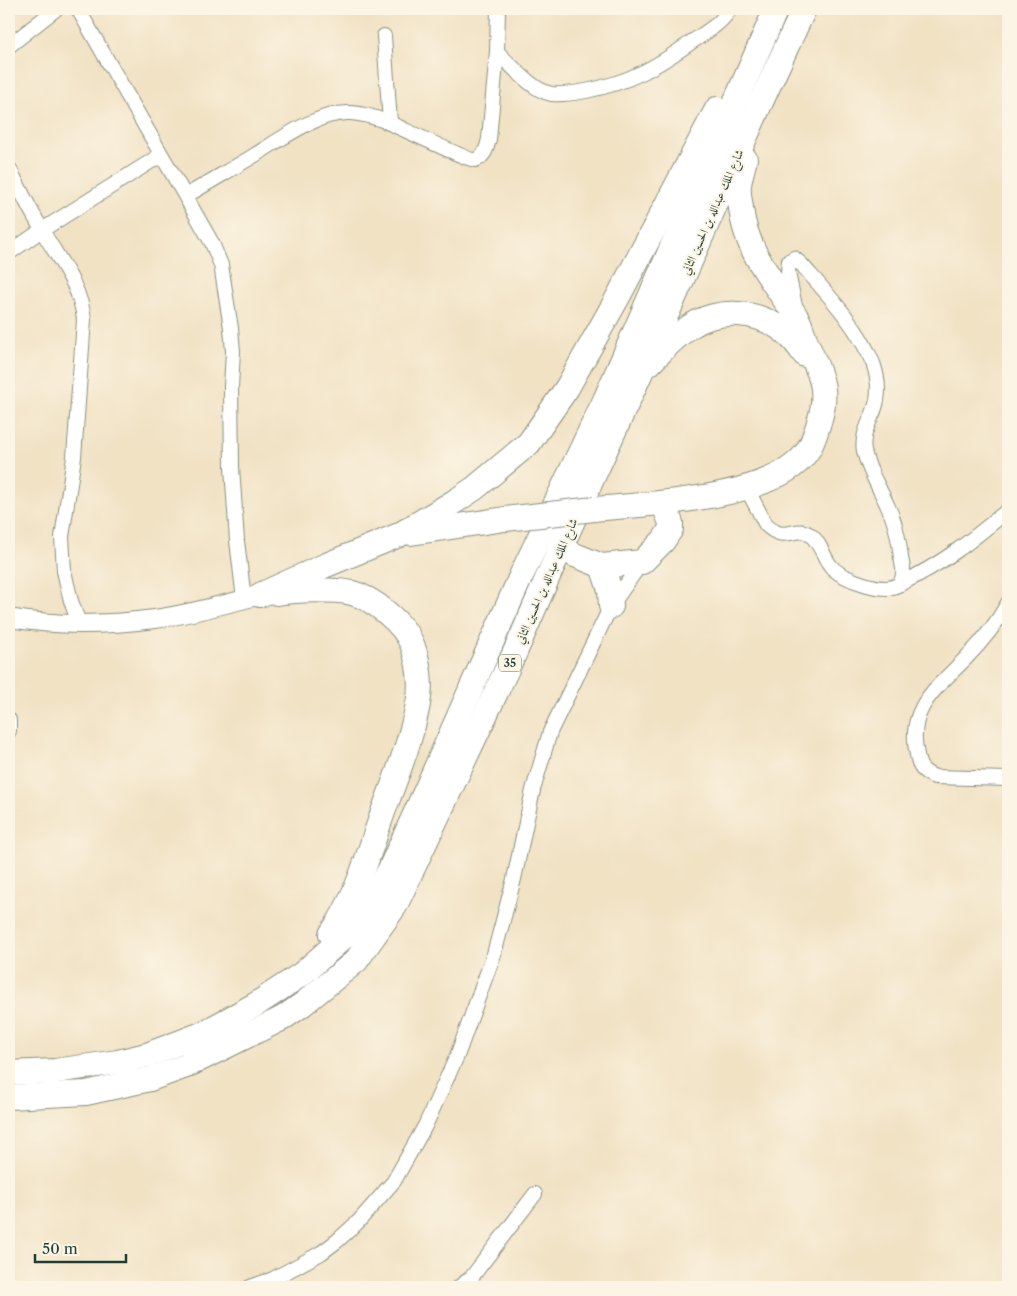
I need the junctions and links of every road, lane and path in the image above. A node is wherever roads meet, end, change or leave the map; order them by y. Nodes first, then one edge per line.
1 (56, 9) edge
2 (78, 9) edge
3 (498, 9) edge
4 (730, 9) edge
5 (772, 9) edge
6 (776, 9) edge
7 (804, 9) edge
8 (384, 36) dead end
9 (9, 46) edge
10 (498, 52) junction
11 (761, 102) junction
12 (390, 123) junction
13 (161, 154) junction
14 (9, 168) edge
15 (186, 196) junction
16 (42, 230) junction
17 (9, 253) edge
18 (798, 320) junction
19 (642, 370) junction
20 (822, 382) junction
21 (746, 487) junction
22 (454, 502) junction
23 (663, 503) junction
24 (1008, 510) edge
25 (460, 526) junction
26 (399, 535) junction
27 (560, 549) junction
28 (642, 562) junction
29 (602, 566) junction
30 (900, 584) junction
31 (252, 597) junction
32 (1008, 604) edge
33 (611, 606) junction
34 (9, 618) edge
35 (79, 623) junction
36 (9, 720) edge
37 (9, 731) edge
38 (1008, 779) edge
39 (302, 974) junction
40 (9, 1072) edge
41 (9, 1097) edge
42 (535, 1194) dead end
43 (270, 1283) edge
44 (250, 1287) edge
45 (459, 1287) edge

1 - 9 street
2 - 13 street
3 - 10 street
4 - 10 street
5 - 22 highway
6 - 39 highway, شارع الملك عبدالله بن الحسين الثاني / 35
7 - 11 highway, شارع الملك عبدالله بن الحسين الثاني / 35
8 - 12 street
10 - 12 street
11 - 18 highway
11 - 19 highway, شارع الملك عبدالله بن الحسين الثاني / 35
12 - 15 street
13 - 15 street
13 - 16 street
14 - 16 street
15 - 31 street
16 - 17 street
16 - 35 street
18 - 20 highway
18 - 30 street
19 - 20 highway
19 - 27 highway, شارع الملك عبدالله بن الحسين الثاني / 35
20 - 21 highway
21 - 23 highway
21 - 30 street
22 - 25 highway
22 - 26 highway
23 - 25 highway, bridge
23 - 28 highway
24 - 30 street
25 - 26 highway
26 - 31 highway
27 - 29 highway
27 - 41 highway, شارع الملك عبدالله بن الحسين الثاني / 35
28 - 29 highway
28 - 33 street
29 - 33 highway
31 - 35 street
31 - 39 highway
32 - 38 street
33 - 43 street
34 - 35 street
36 - 37 street
39 - 40 highway, شارع الملك عبدالله بن الحسين الثاني / 35
42 - 45 street
43 - 44 street

